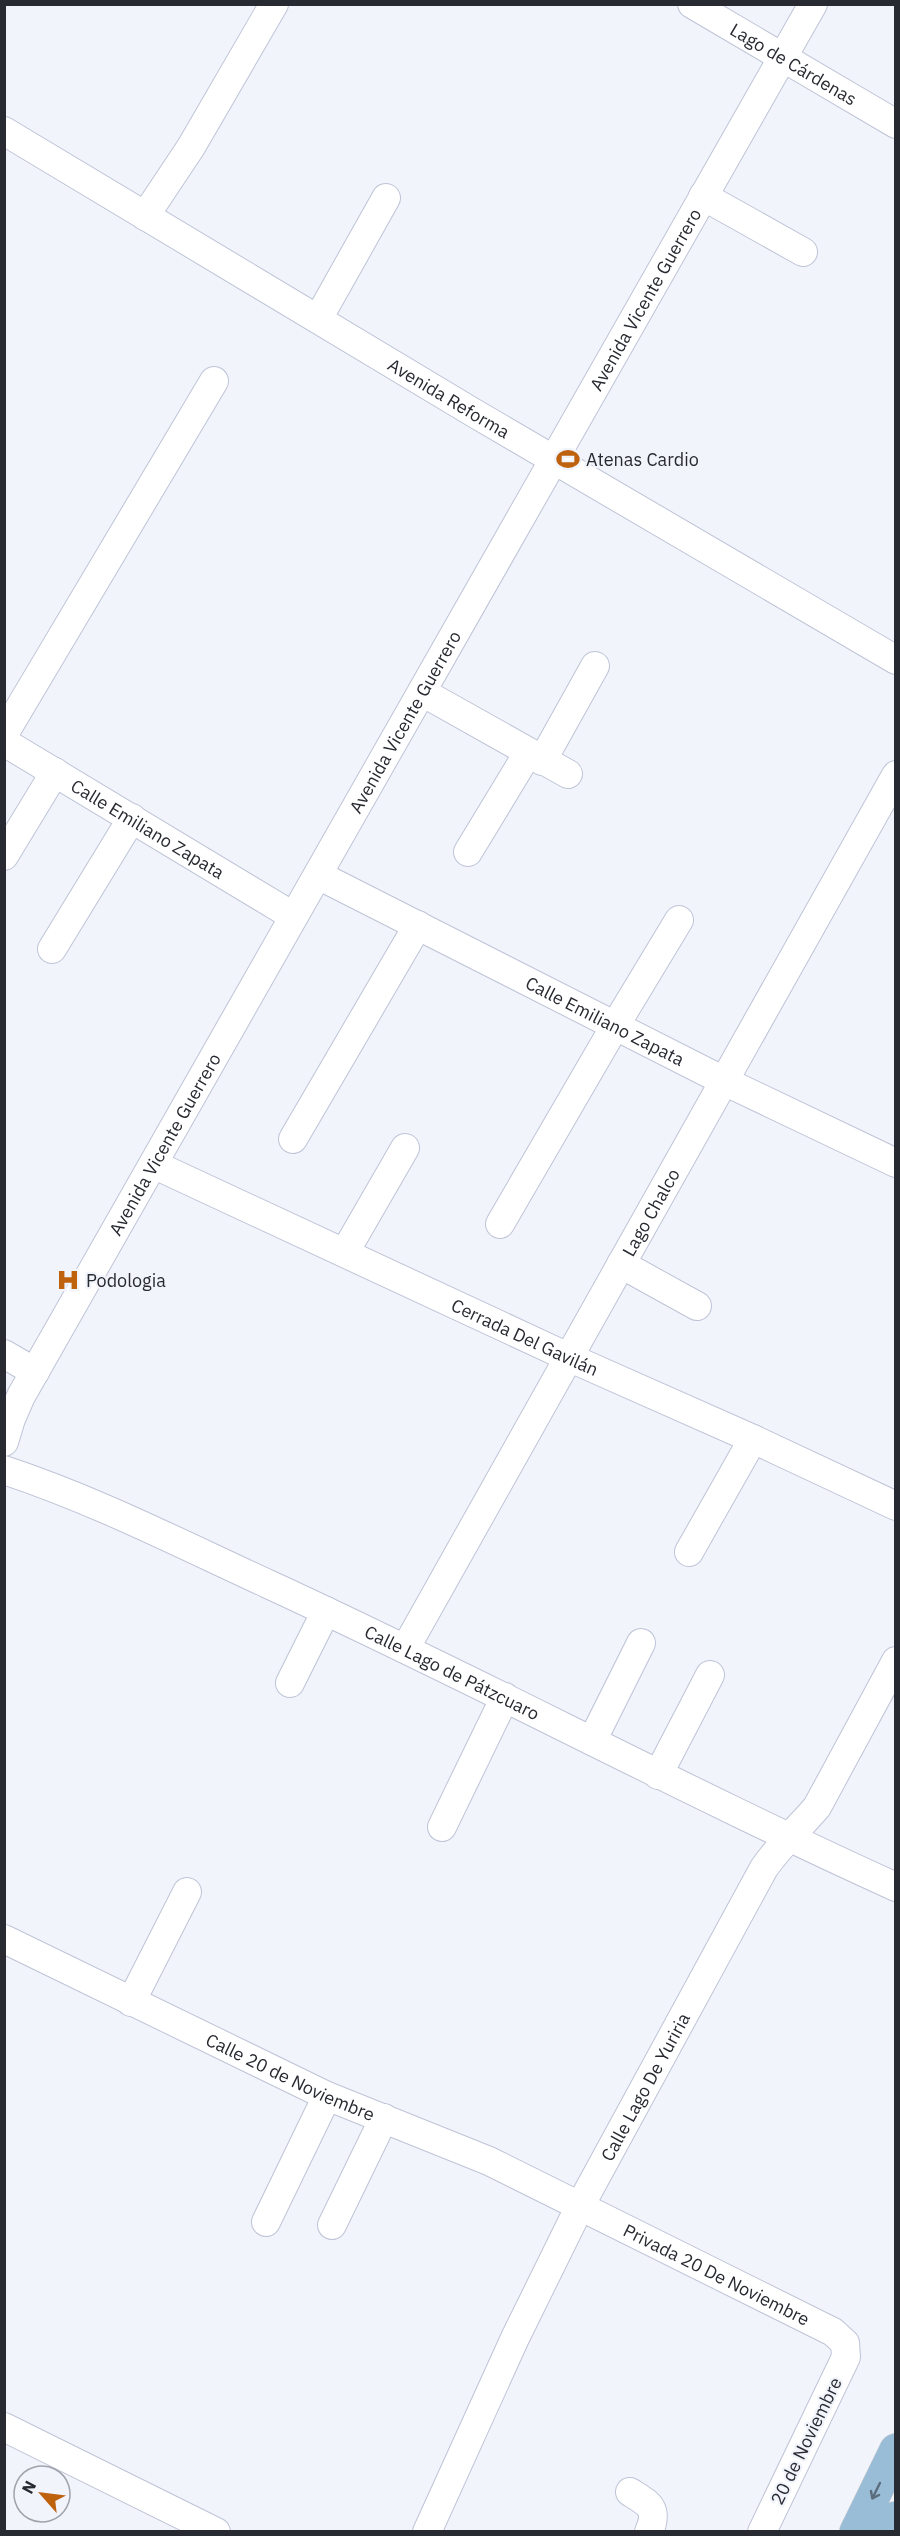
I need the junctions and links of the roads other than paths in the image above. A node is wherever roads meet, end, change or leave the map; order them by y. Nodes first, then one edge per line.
1 (273, 4) edge
2 (692, 4) edge
3 (813, 4) edge
4 (783, 58) junction
5 (896, 124) edge
6 (4, 131) edge
7 (703, 196) junction
8 (386, 198) dead end
9 (146, 216) junction
10 (803, 252) dead end
11 (318, 319) junction
12 (214, 381) dead end
13 (554, 459) junction
14 (896, 660) edge
15 (595, 666) dead end
16 (422, 692) junction
17 (4, 734) edge
18 (4, 742) edge
19 (535, 757) junction
20 (55, 772) junction
21 (568, 774) dead end
22 (896, 776) edge
23 (132, 818) junction
24 (468, 852) dead end
25 (4, 856) edge
26 (318, 875) junction
27 (292, 916) junction
28 (679, 920) dead end
29 (418, 925) junction
30 (52, 950) dead end
31 (615, 1026) junction
32 (724, 1080) junction
33 (293, 1139) dead end
34 (405, 1148) dead end
35 (896, 1163) edge
36 (155, 1165) junction
37 (500, 1224) dead end
38 (345, 1252) junction
39 (621, 1264) junction
40 (697, 1306) dead end
41 (4, 1354) edge
42 (568, 1357) junction
43 (35, 1372) junction
44 (753, 1439) junction
45 (4, 1442) edge
46 (4, 1470) edge
47 (896, 1506) edge
48 (689, 1552) dead end
49 (326, 1611) junction
50 (641, 1642) dead end
51 (405, 1649) junction
52 (896, 1661) edge
53 (710, 1675) dead end
54 (290, 1683) dead end
55 (505, 1697) junction
56 (592, 1741) junction
57 (658, 1775) junction
58 (442, 1827) dead end
59 (787, 1838) junction
60 (896, 1887) edge
61 (187, 1892) dead end
62 (4, 1939) edge
63 (131, 2002) junction
64 (327, 2096) junction
65 (384, 2118) junction
66 (580, 2206) junction
67 (266, 2222) dead end
68 (332, 2225) dead end
69 (847, 2349) joint
70 (4, 2427) edge
71 (896, 2450) edge
72 (630, 2492) dead end
73 (896, 2518) edge
74 (216, 2532) edge
75 (427, 2532) edge
76 (649, 2532) edge
77 (762, 2532) edge
78 (856, 2532) edge
79 (889, 2532) edge

1 - 9 street
2 - 4 street, Lago de Cárdenas
3 - 4 street, Avenida Vicente Guerrero
4 - 5 street, Lago de Cárdenas
4 - 7 street, Avenida Vicente Guerrero
6 - 9 street, Avenida Reforma
7 - 10 street
7 - 13 street, Avenida Vicente Guerrero
8 - 11 street
9 - 11 street, Avenida Reforma
11 - 13 street, Avenida Reforma
12 - 17 street
13 - 14 street, Avenida Reforma
13 - 16 street, Avenida Vicente Guerrero
15 - 19 street
16 - 19 street
16 - 26 street, Avenida Vicente Guerrero
18 - 20 street, Calle Emiliano Zapata
19 - 21 street
19 - 24 street
20 - 23 street, Calle Emiliano Zapata
20 - 25 street
22 - 32 street, Lago Chalco
23 - 27 street, Calle Emiliano Zapata
23 - 30 street
26 - 27 street, Avenida Vicente Guerrero
26 - 29 street, Calle Emiliano Zapata
27 - 36 street, Avenida Vicente Guerrero
28 - 31 street
29 - 31 street, Calle Emiliano Zapata
29 - 33 street
31 - 32 street, Calle Emiliano Zapata
31 - 37 street
32 - 35 street, Calle Emiliano Zapata
32 - 39 street, Lago Chalco
34 - 38 street
36 - 38 street, Cerrada Del Gavilán
36 - 43 street, Avenida Vicente Guerrero
38 - 42 street, Cerrada Del Gavilán
39 - 40 street
39 - 42 street, Lago Chalco
41 - 43 street
42 - 44 street, Cerrada Del Gavilán
42 - 51 street, Lago Chalco
43 - 45 street, Avenida Vicente Guerrero
44 - 47 street, Cerrada Del Gavilán
44 - 48 street
46 - 49 street, Calle Lago de Pátzcuaro
49 - 51 street, Calle Lago de Pátzcuaro
49 - 54 street
50 - 56 street
51 - 55 street, Calle Lago de Pátzcuaro
52 - 59 street, Calle Lago De Yuriria
53 - 57 street
55 - 56 street, Calle Lago de Pátzcuaro
55 - 58 street
56 - 57 street, Calle Lago de Pátzcuaro
57 - 59 street, Calle Lago de Pátzcuaro
59 - 60 street, Calle Lago de Pátzcuaro
59 - 66 street, Calle Lago De Yuriria
61 - 63 street
62 - 63 street, Calle 20 de Noviembre
63 - 64 street, Calle 20 de Noviembre
64 - 65 street, Calle 20 de Noviembre
64 - 67 street
65 - 66 street, Calle 20 de Noviembre
65 - 68 street
66 - 69 street, Privada 20 De Noviembre
66 - 75 street, Calle Lago De Yuriria
69 - 77 street, 20 de Noviembre
70 - 74 street
71 -> 78 main road
72 - 76 street
73 - 79 main road

